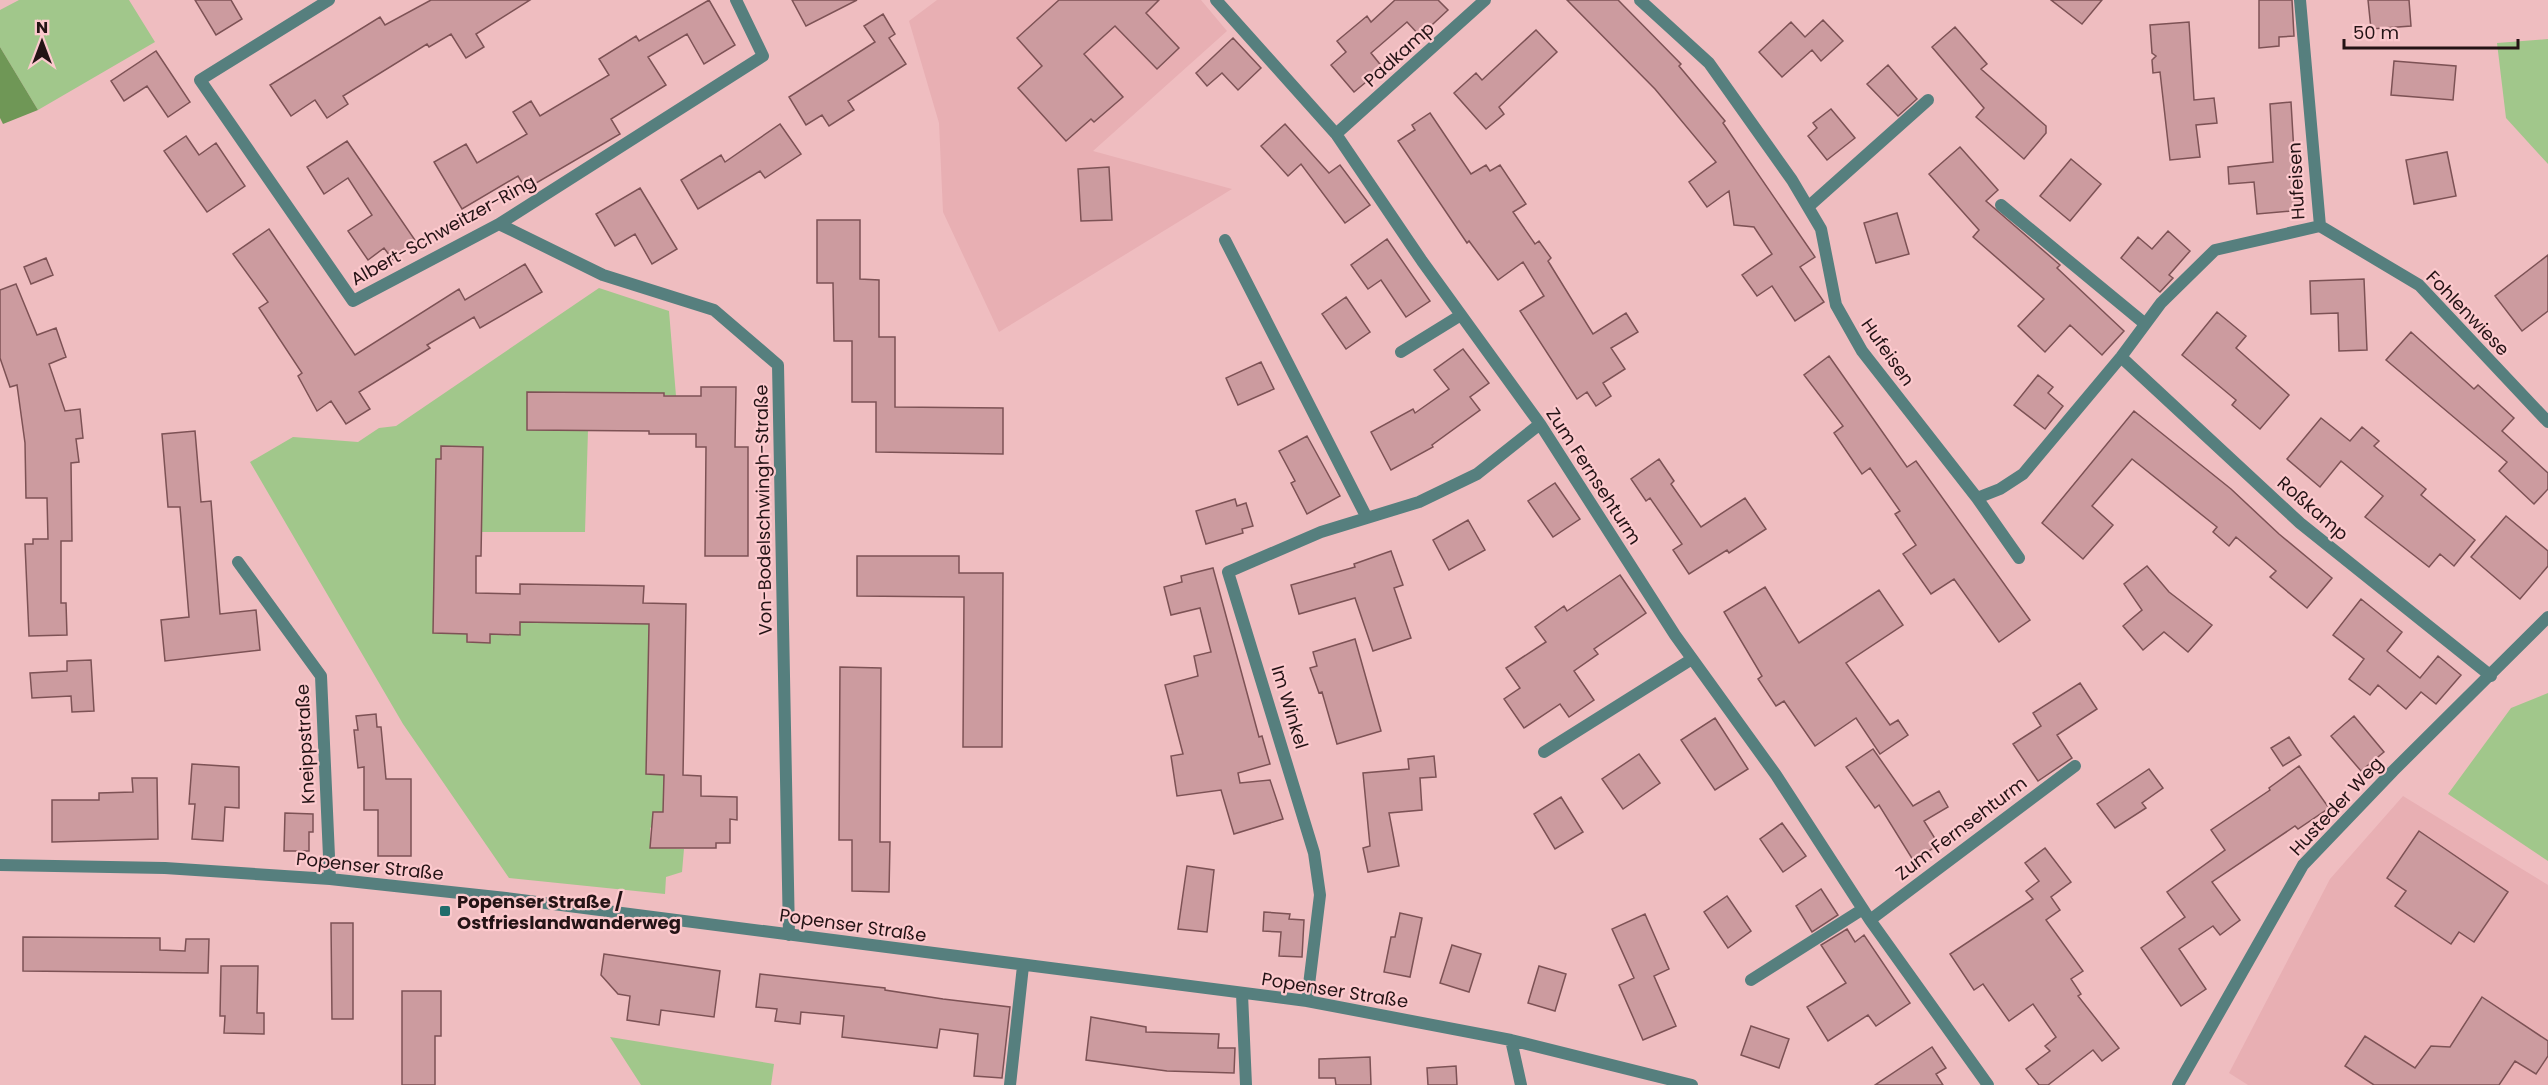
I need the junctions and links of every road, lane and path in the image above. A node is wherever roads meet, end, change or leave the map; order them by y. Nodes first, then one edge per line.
1 (328, 0) edge
2 (736, 0) edge
3 (1216, 0) edge
4 (1485, 0) edge
5 (1640, 0) edge
6 (2300, 0) edge
7 (1928, 100) dead end
8 (1336, 135) junction
9 (2001, 205) dead end
10 (1808, 207) junction
11 (499, 224) junction
12 (2320, 226) junction
13 (1225, 240) dead end
14 (1461, 315) junction
15 (2144, 323) junction
16 (1401, 352) dead end
17 (2121, 357) junction
18 (2548, 422) edge
19 (1540, 424) junction
20 (1977, 498) junction
21 (1367, 518) junction
22 (2019, 558) dead end
23 (238, 562) dead end
24 (2548, 617) edge
25 (1692, 659) junction
26 (2491, 676) junction
27 (1544, 752) dead end
28 (2075, 766) dead end
29 (0, 865) edge
30 (330, 879) junction
31 (1866, 914) junction
32 (789, 935) junction
33 (1023, 966) junction
34 (1750, 980) dead end
35 (1242, 994) junction
36 (1307, 1000) junction
37 (1511, 1040) junction
38 (1010, 1085) edge
39 (1246, 1085) edge
40 (1521, 1085) edge
41 (1692, 1085) edge
42 (1989, 1085) edge
43 (2178, 1085) edge

1 - 11 street, Albert-Schweitzer-Ring
2 - 11 street, Albert-Schweitzer-Ring
3 - 8 street, Zum Fernsehturm
4 - 8 street, Padkamp
5 - 10 street, Hufeisen
6 - 12 street, Hufeisen
7 - 10 street
8 - 14 street, Zum Fernsehturm
9 - 15 street
10 - 20 street, Hufeisen
11 - 32 street, Von-Bodelschwingh-Straße
12 - 15 street, Hufeisen
12 - 18 street, Fohlenwiese
13 - 21 street
14 - 16 street
14 - 19 street, Zum Fernsehturm
15 - 17 street, Hufeisen
17 - 20 street, Hufeisen
17 - 26 street, Roßkamp
19 - 21 street, Im Winkel
19 - 25 street, Zum Fernsehturm
20 - 22 street, Hufeisen
21 - 36 street, Im Winkel
23 - 30 street, Kneippstraße
24 - 26 street, Husteder Weg
25 - 27 street
25 - 31 street, Zum Fernsehturm
26 - 43 street, Husteder Weg
28 - 31 street, Zum Fernsehturm
29 - 30 street, Popenser Straße
30 - 32 street, Popenser Straße
31 - 34 street, Zum Fernsehturm
31 - 42 street, Zum Fernsehturm
32 - 33 street, Popenser Straße
33 - 35 street, Popenser Straße
33 - 38 street
35 - 36 street, Popenser Straße
35 - 39 street
36 - 37 street, Popenser Straße
37 - 40 street
37 - 41 street, Popenser Straße

